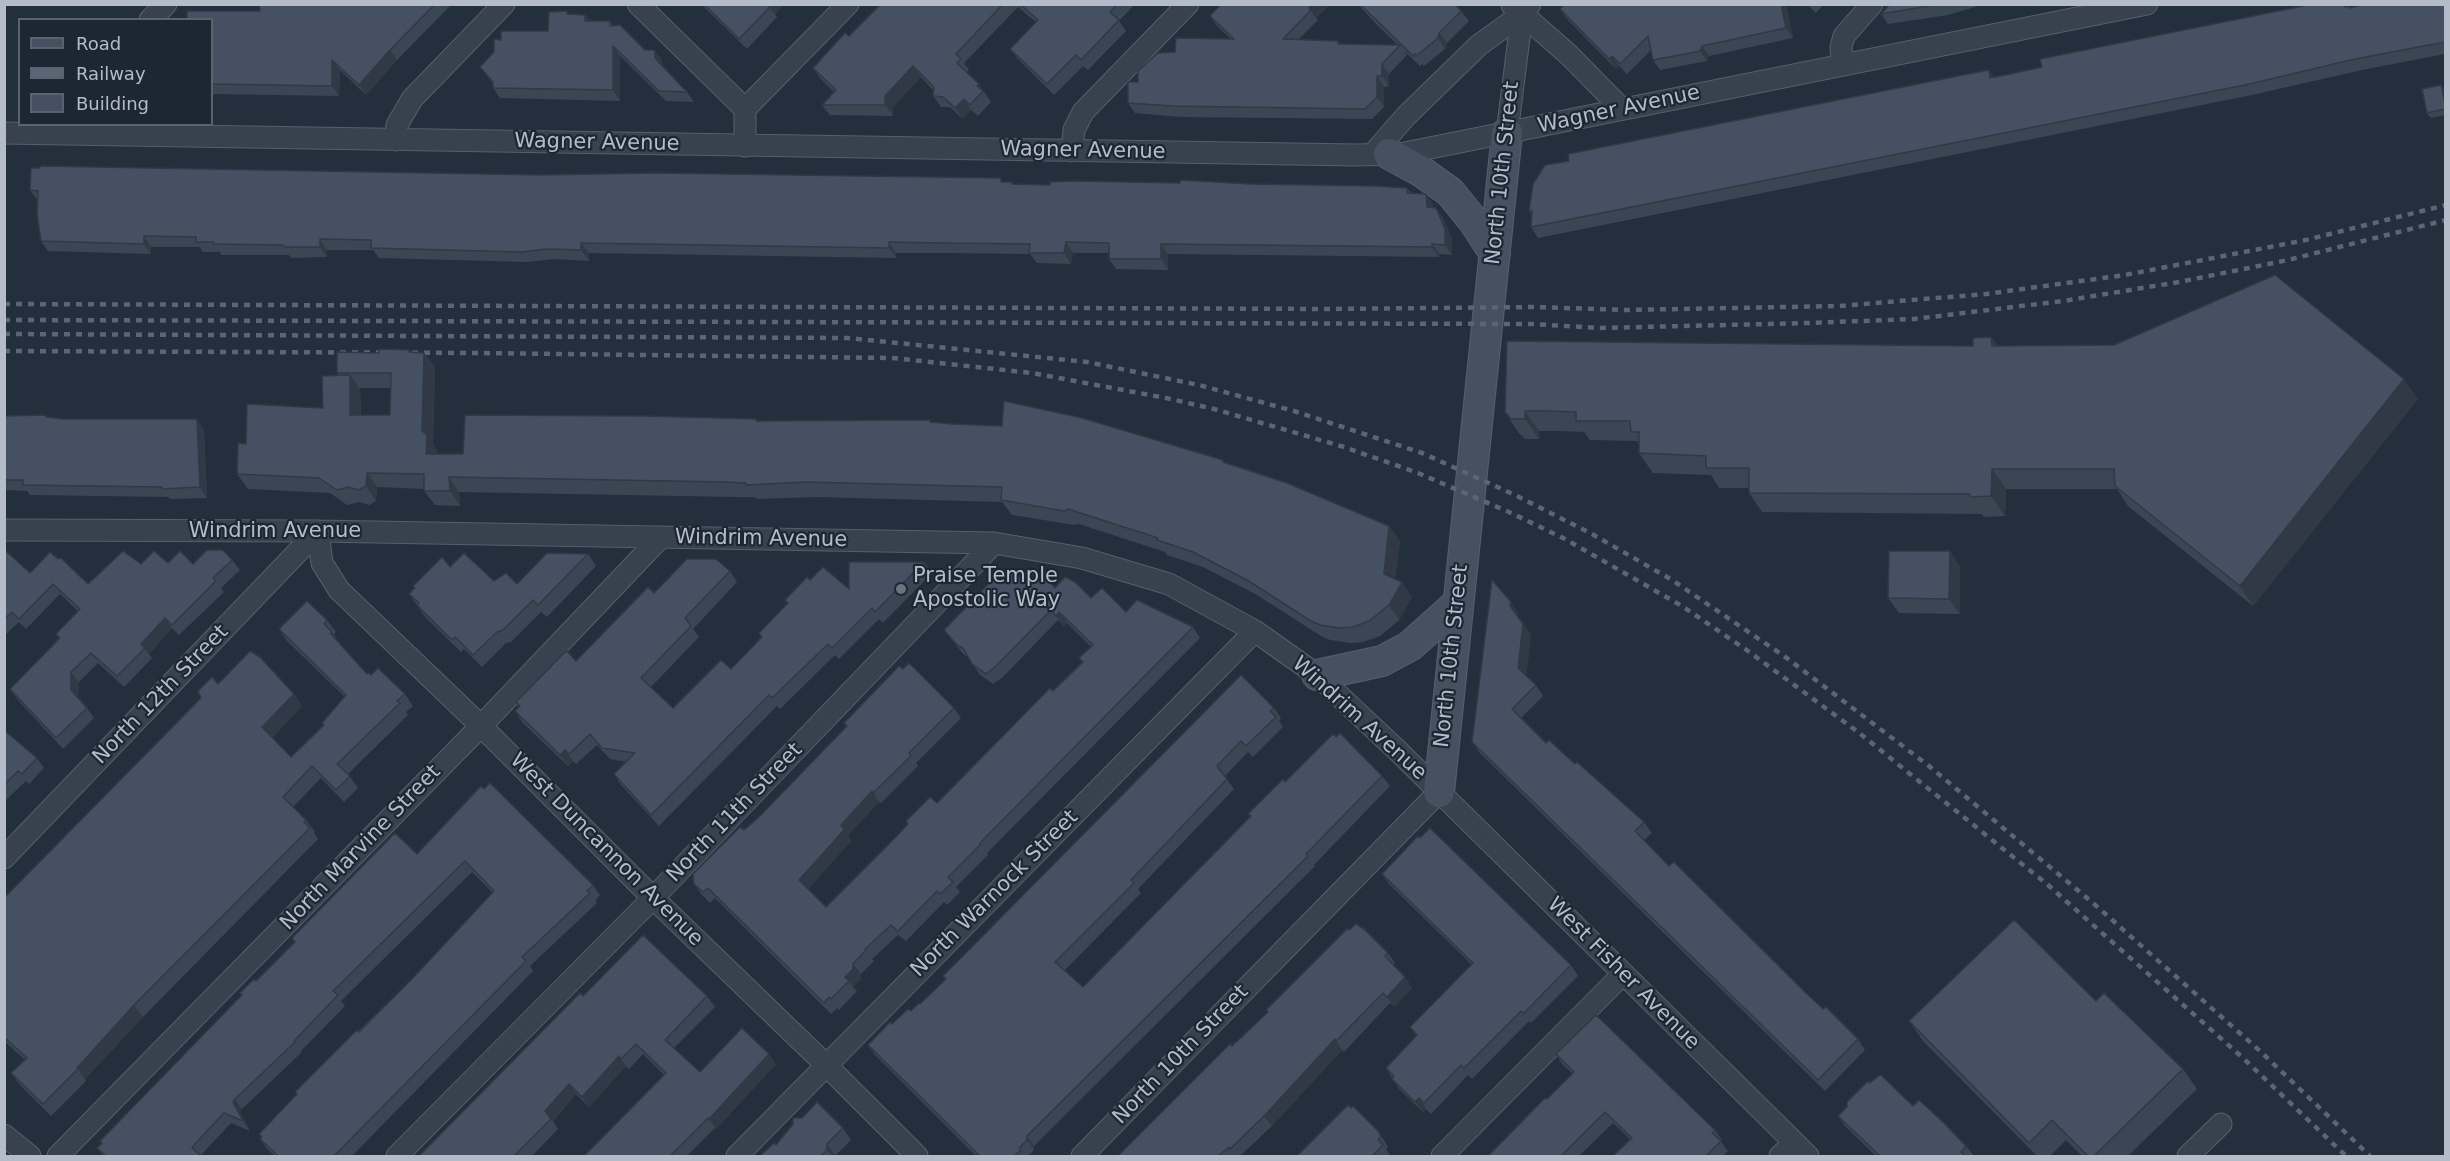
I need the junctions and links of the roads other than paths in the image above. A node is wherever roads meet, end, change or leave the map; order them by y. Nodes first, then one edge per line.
1 (165, 4) edge
2 (504, 4) edge
3 (638, 4) edge
4 (848, 4) edge
5 (1188, 4) edge
6 (1872, 4) edge
7 (2147, 4) edge
8 (1521, 8) edge
9 (152, 18) edge
10 (1842, 65) junction
11 (1621, 108) junction
12 (745, 109) junction
13 (64, 129) edge
14 (4, 133) edge
15 (1506, 133) junction
16 (396, 140) junction
17 (745, 146) junction
18 (1072, 151) junction
19 (1380, 155) junction
20 (1495, 254) junction
21 (4, 530) edge
22 (318, 531) junction
23 (661, 537) junction
24 (994, 543) junction
25 (1458, 603) junction
26 (1255, 631) junction
27 (1317, 675) junction
28 (481, 726) junction
29 (1438, 792) junction
30 (4, 858) edge
31 (653, 898) junction
32 (1622, 975) junction
33 (826, 1065) junction
34 (2221, 1124) dead end
35 (4, 1136) edge
36 (1794, 1152) edge
37 (30, 1156) edge
38 (58, 1156) edge
39 (398, 1156) edge
40 (737, 1156) edge
41 (917, 1156) edge
42 (1082, 1156) edge
43 (1442, 1156) edge
44 (2188, 1156) edge

1 - 9 street
2 - 16 street
3 - 12 street
4 - 12 street
5 - 18 street
6 - 10 street
7 - 10 street, Wagner Avenue
8 - 11 street
8 - 15 street, North 10th Street
8 - 19 street
10 - 11 street, Wagner Avenue
11 - 15 street, Wagner Avenue
12 - 17 street
13 - 14 street, Wagner Avenue
13 - 16 street, Wagner Avenue
15 - 19 street, Wagner Avenue
15 - 20 street, North 10th Street
16 - 17 street, Wagner Avenue
17 - 18 street, Wagner Avenue
18 - 19 street, Wagner Avenue
19 - 20 street
20 - 25 street, North 10th Street
21 - 22 street, Windrim Avenue
22 - 23 street, Windrim Avenue
22 - 28 street, West Duncannon Avenue
22 - 30 street, North 12th Street
23 - 24 street, Windrim Avenue
23 - 28 street, North Marvine Street
24 - 26 street, Windrim Avenue
24 - 31 street, North 11th Street
25 - 27 street
25 - 29 street, North 10th Street
26 - 27 street, Windrim Avenue
26 - 33 street, North Warnock Street
27 - 29 street, Windrim Avenue
28 - 31 street, West Duncannon Avenue
28 - 38 street, North Marvine Street
29 - 32 street, West Fisher Avenue
29 - 42 street, North 10th Street
31 - 33 street, West Duncannon Avenue
31 - 39 street, North 11th Street
32 - 36 street, West Fisher Avenue
32 - 43 street
33 - 40 street, North Warnock Street
33 - 41 street, West Duncannon Avenue
34 - 44 street
35 - 37 street

